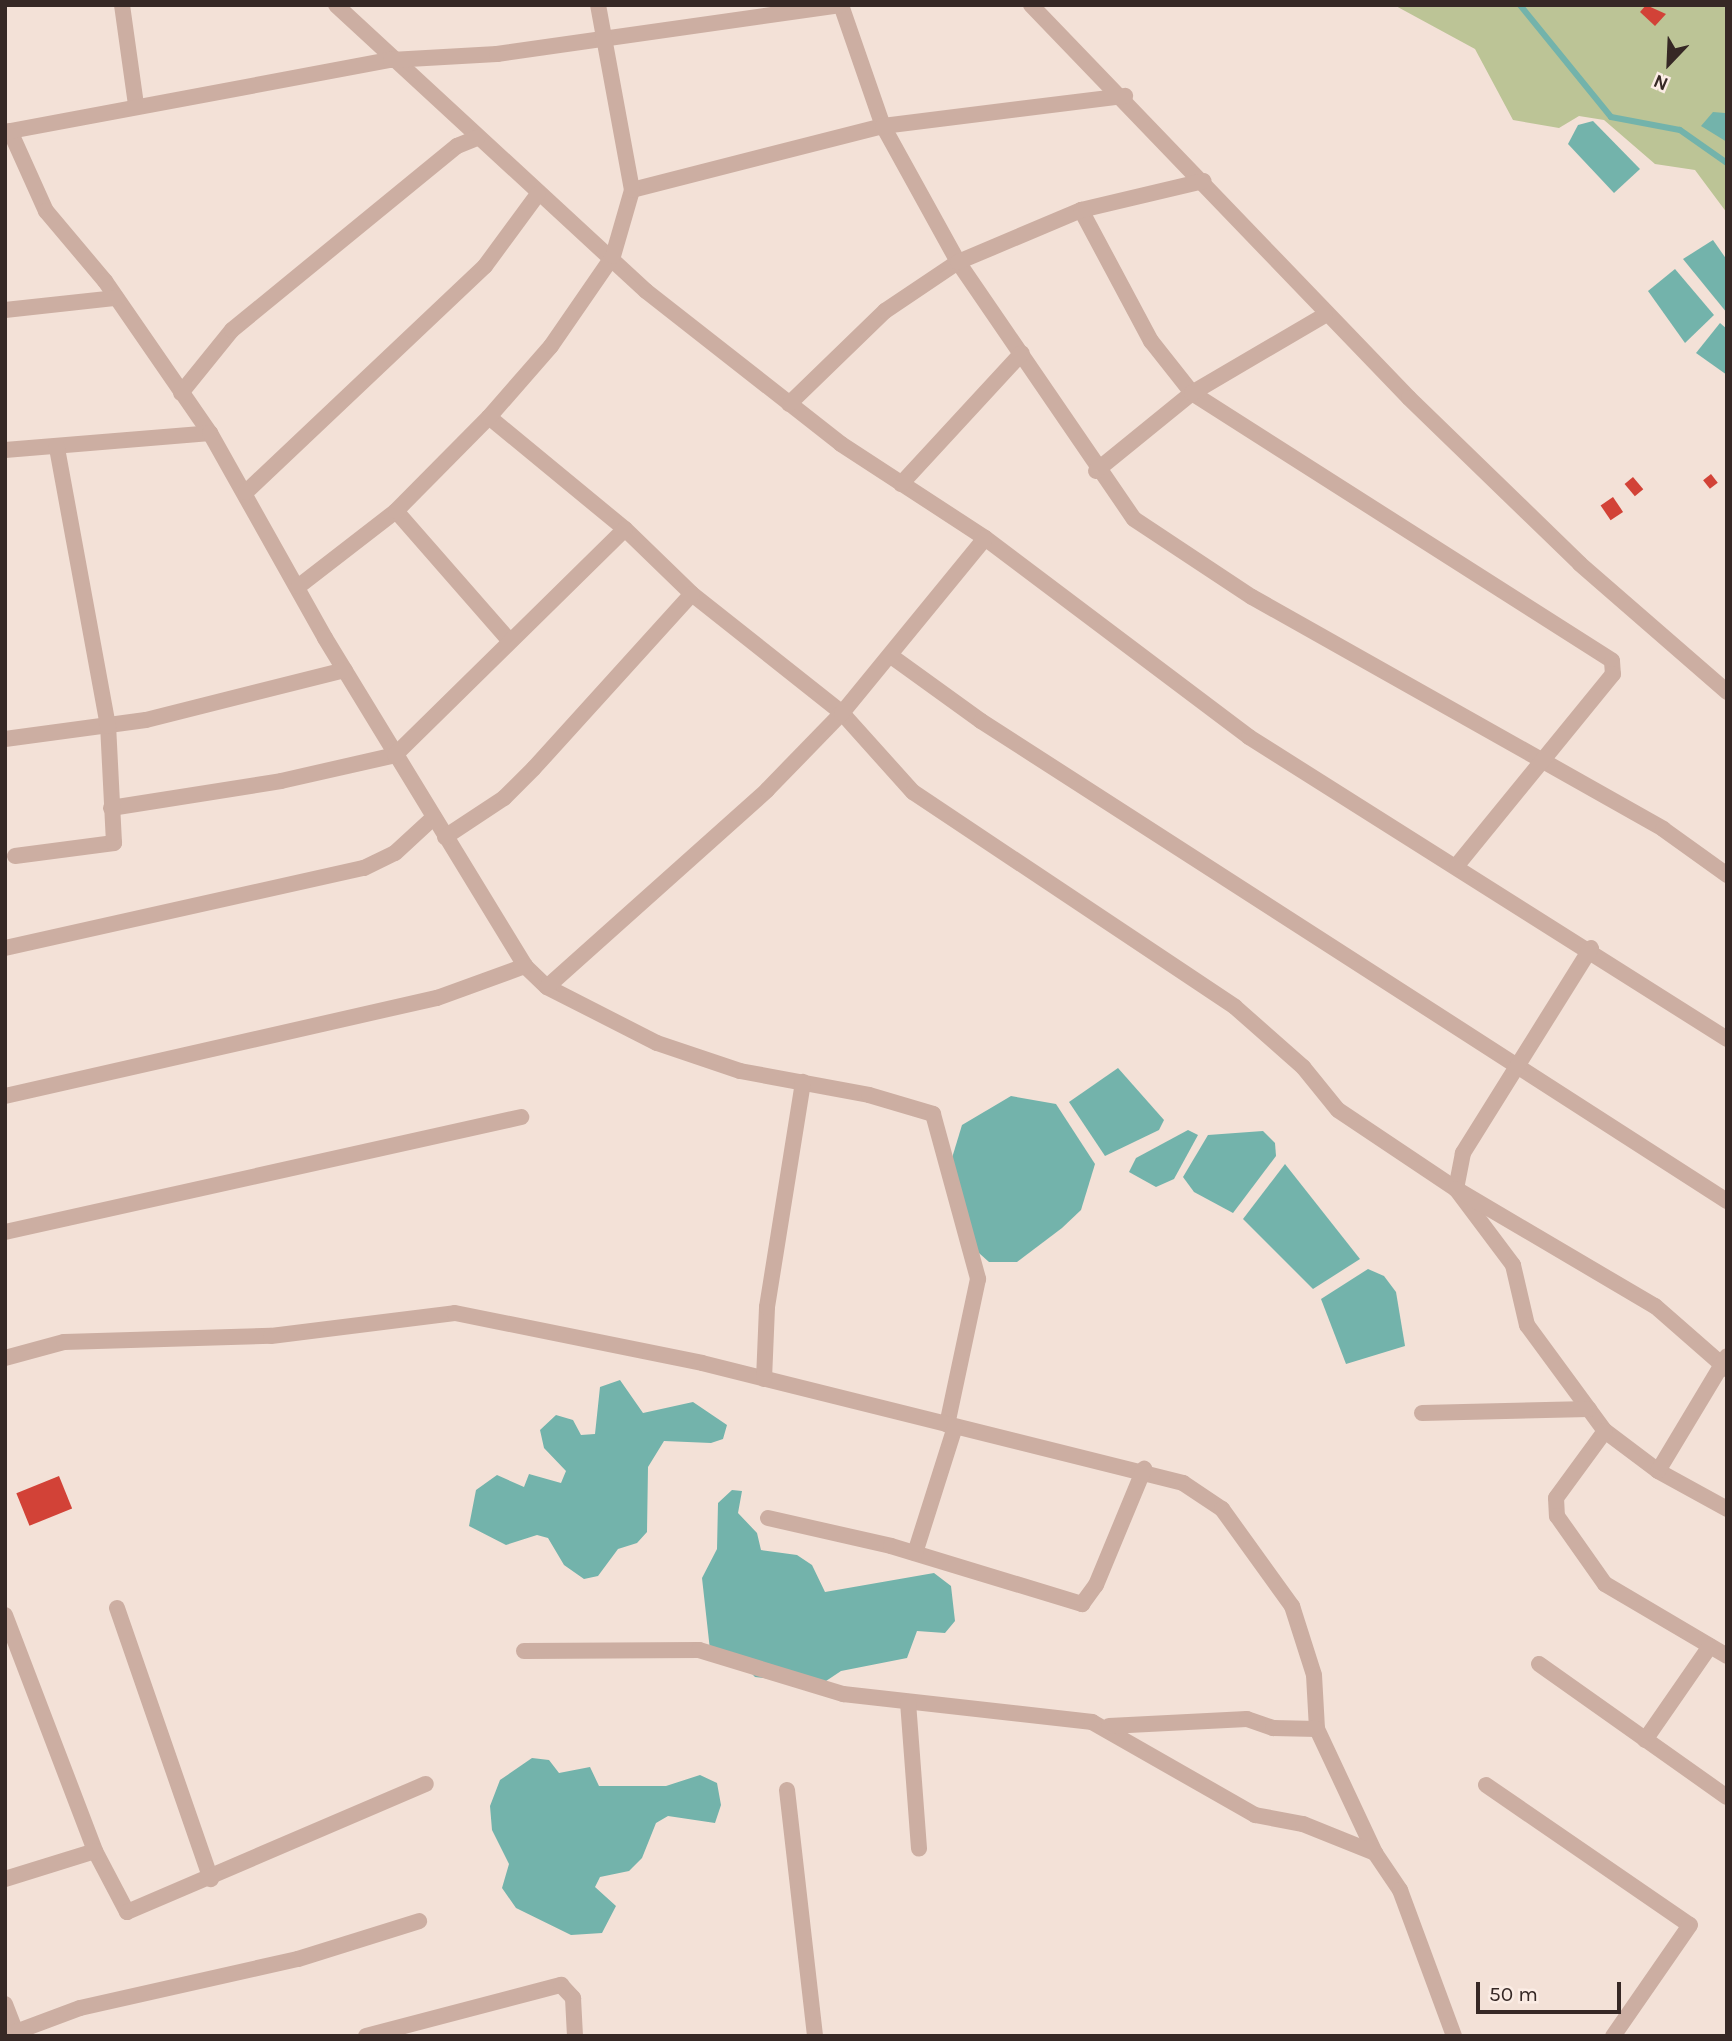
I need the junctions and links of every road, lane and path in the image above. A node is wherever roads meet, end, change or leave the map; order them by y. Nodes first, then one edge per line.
1 (122, 5) edge
2 (336, 5) edge
3 (598, 5) edge
4 (841, 5) edge
5 (1031, 5) edge
6 (604, 41) junction
7 (391, 60) junction
8 (1125, 96) junction
9 (136, 105) junction
10 (883, 126) junction
11 (8, 132) edge
12 (477, 138) junction
13 (1204, 181) junction
14 (632, 190) junction
15 (538, 194) junction
16 (1081, 210) junction
17 (612, 256) junction
18 (958, 262) junction
19 (116, 298) junction
20 (5, 310) edge
21 (1325, 315) junction
22 (1022, 353) junction
23 (181, 393) junction
24 (1192, 393) junction
25 (789, 404) junction
26 (489, 417) junction
27 (210, 433) junction
28 (57, 447) junction
29 (5, 450) edge
30 (1096, 471) junction
31 (901, 484) junction
32 (246, 492) junction
33 (396, 511) junction
34 (625, 528) junction
35 (985, 538) junction
36 (299, 586) junction
37 (692, 594) junction
38 (509, 640) junction
39 (891, 656) junction
40 (345, 670) junction
41 (1727, 692) edge
42 (842, 713) junction
43 (108, 726) junction
44 (5, 740) edge
45 (395, 755) junction
46 (1540, 759) junction
47 (111, 808) junction
48 (434, 817) junction
49 (445, 837) junction
50 (15, 856) dead end
51 (1457, 865) junction
52 (1727, 875) edge
53 (5, 948) edge
54 (1591, 948) junction
55 (525, 966) junction
56 (547, 987) junction
57 (1727, 1039) edge
58 (1513, 1066) junction
59 (803, 1082) junction
60 (5, 1096) edge
61 (521, 1117) dead end
62 (1456, 1189) junction
63 (1727, 1201) edge
64 (5, 1232) edge
65 (5, 1358) edge
66 (1725, 1363) edge
67 (764, 1379) junction
68 (1589, 1409) junction
69 (1422, 1413) dead end
70 (951, 1426) junction
71 (1605, 1431) junction
72 (1144, 1469) junction
73 (1657, 1471) junction
74 (1727, 1509) edge
75 (768, 1518) dead end
76 (915, 1553) junction
77 (117, 1608) dead end
78 (6, 1617) edge
79 (1722, 1650) edge
80 (524, 1651) dead end
81 (1539, 1664) dead end
82 (908, 1702) junction
83 (1108, 1726) junction
84 (1317, 1729) junction
85 (1645, 1740) junction
86 (426, 1784) dead end
87 (1486, 1785) dead end
88 (787, 1790) dead end
89 (1727, 1797) edge
90 (919, 1849) dead end
91 (95, 1851) junction
92 (1375, 1853) junction
93 (5, 1879) edge
94 (211, 1879) junction
95 (419, 1921) dead end
96 (5, 2004) edge
97 (12, 2034) edge
98 (366, 2036) edge
99 (575, 2036) edge
100 (815, 2036) edge
101 (1454, 2036) edge
102 (1614, 2036) edge

1 - 9 street
2 - 7 street
3 - 6 street
4 - 6 street
4 - 10 street
5 - 8 street
6 - 7 street
6 - 14 street
7 - 9 street
7 - 12 street
8 - 10 street
8 - 13 street
9 - 11 street
10 - 14 street
10 - 18 street
11 - 19 street
12 - 15 street
12 - 23 street
13 - 16 street
13 - 21 street
14 - 17 street
15 - 17 street
15 - 32 street
16 - 18 street
16 - 24 street
17 - 25 street
17 - 26 street
18 - 22 street
18 - 25 street
19 - 20 street
19 - 23 street
21 - 24 street
21 - 41 street
22 - 30 street
22 - 31 street
23 - 27 street
24 - 30 street
24 - 46 street
25 - 31 street
26 - 33 street
26 - 34 street
27 - 28 street
27 - 32 street
28 - 29 street
28 - 43 street
30 - 46 street
31 - 35 street
32 - 36 street
33 - 36 street
33 - 38 street
34 - 37 street
34 - 38 street
35 - 39 street
35 - 51 street
36 - 40 street
37 - 42 street
37 - 49 street
38 - 45 street
39 - 42 street
39 - 58 street
40 - 43 street
40 - 45 street
42 - 56 street
42 - 62 street
43 - 44 street
43 - 47 street
45 - 47 street
45 - 48 street
46 - 51 street
46 - 52 street
47 - 50 street
48 - 49 street
48 - 53 street
49 - 55 street
51 - 54 street
54 - 57 street
54 - 58 street
55 - 56 street
55 - 60 street
56 - 59 street
58 - 62 street
58 - 63 street
59 - 67 street
59 - 70 street
61 - 64 street
62 - 66 street
62 - 68 street
65 - 67 street
66 - 73 street
67 - 70 street
68 - 69 street
68 - 71 street
70 - 72 street
70 - 76 street
71 - 73 street
71 - 79 street
72 - 76 street
72 - 84 street
73 - 74 street
75 - 76 street
77 - 94 street
78 - 91 street
79 - 85 street
80 - 82 street
81 - 85 street
82 - 83 street
82 - 90 street
83 - 84 street
83 - 92 street
84 - 92 street
85 - 89 street
86 - 94 street
87 - 102 street
88 - 100 street
91 - 93 street
91 - 94 street
92 - 101 street
95 - 97 street
96 - 97 street
98 - 99 street

